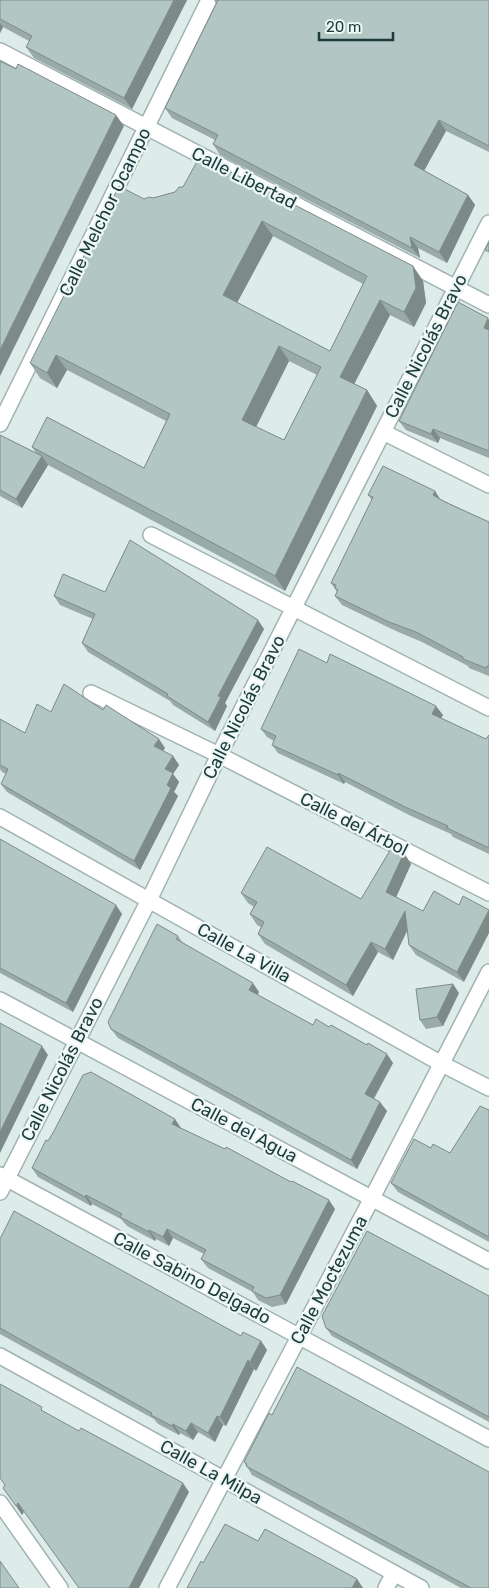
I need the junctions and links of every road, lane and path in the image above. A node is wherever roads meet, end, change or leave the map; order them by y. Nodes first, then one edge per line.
1 (208, 0) edge
2 (0, 51) edge
3 (146, 127) junction
4 (489, 223) edge
5 (455, 288) junction
6 (489, 305) edge
7 (0, 424) edge
8 (383, 432) junction
9 (489, 485) edge
10 (150, 535) dead end
11 (293, 609) junction
12 (92, 693) dead end
13 (489, 708) edge
14 (219, 755) junction
15 (0, 817) edge
16 (489, 893) edge
17 (149, 900) junction
18 (489, 972) edge
19 (0, 1000) edge
20 (76, 1040) junction
21 (442, 1064) junction
22 (489, 1088) edge
23 (2, 1182) edge
24 (372, 1198) junction
25 (489, 1261) edge
26 (299, 1336) junction
27 (0, 1356) edge
28 (489, 1439) edge
29 (224, 1479) junction
30 (0, 1503) edge
31 (394, 1573) junction
32 (60, 1588) edge
33 (167, 1588) edge
34 (386, 1588) edge
35 (421, 1588) edge

1 - 3 street, Calle Melchor Ocampo
2 - 3 street, Calle Libertad
3 - 5 street, Calle Libertad
3 - 7 street, Calle Melchor Ocampo
4 - 5 street, Calle Nicolás Bravo
5 - 6 street, Calle Libertad
5 - 8 street, Calle Nicolás Bravo
8 - 9 street
8 - 11 street, Calle Nicolás Bravo
10 - 11 street
11 - 13 street
11 - 14 street, Calle Nicolás Bravo
12 - 14 street, Calle del Árbol
14 - 16 street, Calle del Árbol
14 - 17 street, Calle Nicolás Bravo
15 - 17 street, Calle La Villa
17 - 20 street, Calle Nicolás Bravo
17 - 21 street, Calle La Villa
18 - 21 street, Calle Moctezuma
19 - 20 street, Calle del Agua
20 - 23 street, Calle Nicolás Bravo
20 - 24 street, Calle del Agua
21 - 22 street, Calle La Villa
21 - 24 street, Calle Moctezuma
23 - 26 street, Calle Sabino Delgado
24 - 25 street, Calle del Agua
24 - 26 street, Calle Moctezuma
26 - 28 street, Calle Sabino Delgado
26 - 29 street, Calle Moctezuma
27 - 29 street, Calle La Milpa
29 - 31 street, Calle La Milpa
29 - 33 street, Calle Moctezuma
30 - 32 street
31 - 34 street
31 - 35 street, Calle La Milpa

